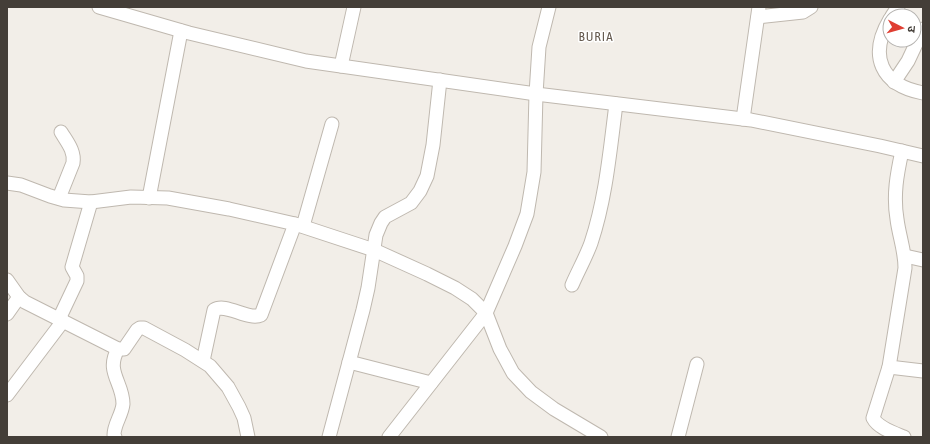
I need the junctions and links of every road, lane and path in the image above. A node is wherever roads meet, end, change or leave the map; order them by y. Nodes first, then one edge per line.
1 (100, 7) edge
2 (354, 7) edge
3 (549, 7) edge
4 (811, 7) edge
5 (759, 12) edge
6 (923, 28) edge
7 (181, 31) junction
8 (882, 39) edge
9 (341, 66) junction
10 (440, 80) junction
11 (894, 82) junction
12 (923, 93) edge
13 (536, 94) junction
14 (616, 104) junction
15 (743, 119) junction
16 (332, 124) dead end
17 (61, 132) dead end
18 (902, 151) junction
19 (923, 156) edge
20 (7, 183) edge
21 (59, 198) junction
22 (149, 198) junction
23 (91, 202) junction
24 (299, 225) junction
25 (374, 250) junction
26 (905, 256) junction
27 (923, 260) edge
28 (7, 280) edge
29 (572, 285) dead end
30 (19, 298) junction
31 (486, 313) junction
32 (7, 314) edge
33 (61, 320) junction
34 (118, 349) junction
35 (203, 361) junction
36 (349, 362) junction
37 (697, 364) dead end
38 (889, 367) junction
39 (923, 371) edge
40 (431, 383) junction
41 (7, 395) edge
42 (116, 437) edge
43 (248, 437) edge
44 (330, 437) edge
45 (389, 437) edge
46 (601, 437) edge
47 (678, 437) edge
48 (904, 437) edge

1 - 7 street
2 - 9 street
3 - 13 street
4 - 5 street
5 - 15 street
6 - 11 street
7 - 9 street
7 - 22 street
8 - 11 street
9 - 10 street
10 - 13 street
10 - 25 street
11 - 12 street
13 - 14 street
13 - 31 street
14 - 15 street
14 - 29 street
15 - 18 street
16 - 24 street
17 - 21 street
18 - 19 street
18 - 26 street
20 - 21 street
21 - 23 street
22 - 23 street
22 - 24 street
23 - 33 street
24 - 25 street
24 - 35 street
25 - 31 street
25 - 36 street
26 - 27 street
26 - 38 street
28 - 30 street
30 - 32 street
30 - 33 street
31 - 40 street
31 - 46 street
33 - 34 street
33 - 41 street
34 - 35 street
34 - 42 street
35 - 43 street
36 - 40 street
36 - 44 street
37 - 47 street
38 - 39 street
38 - 48 street
40 - 45 street

